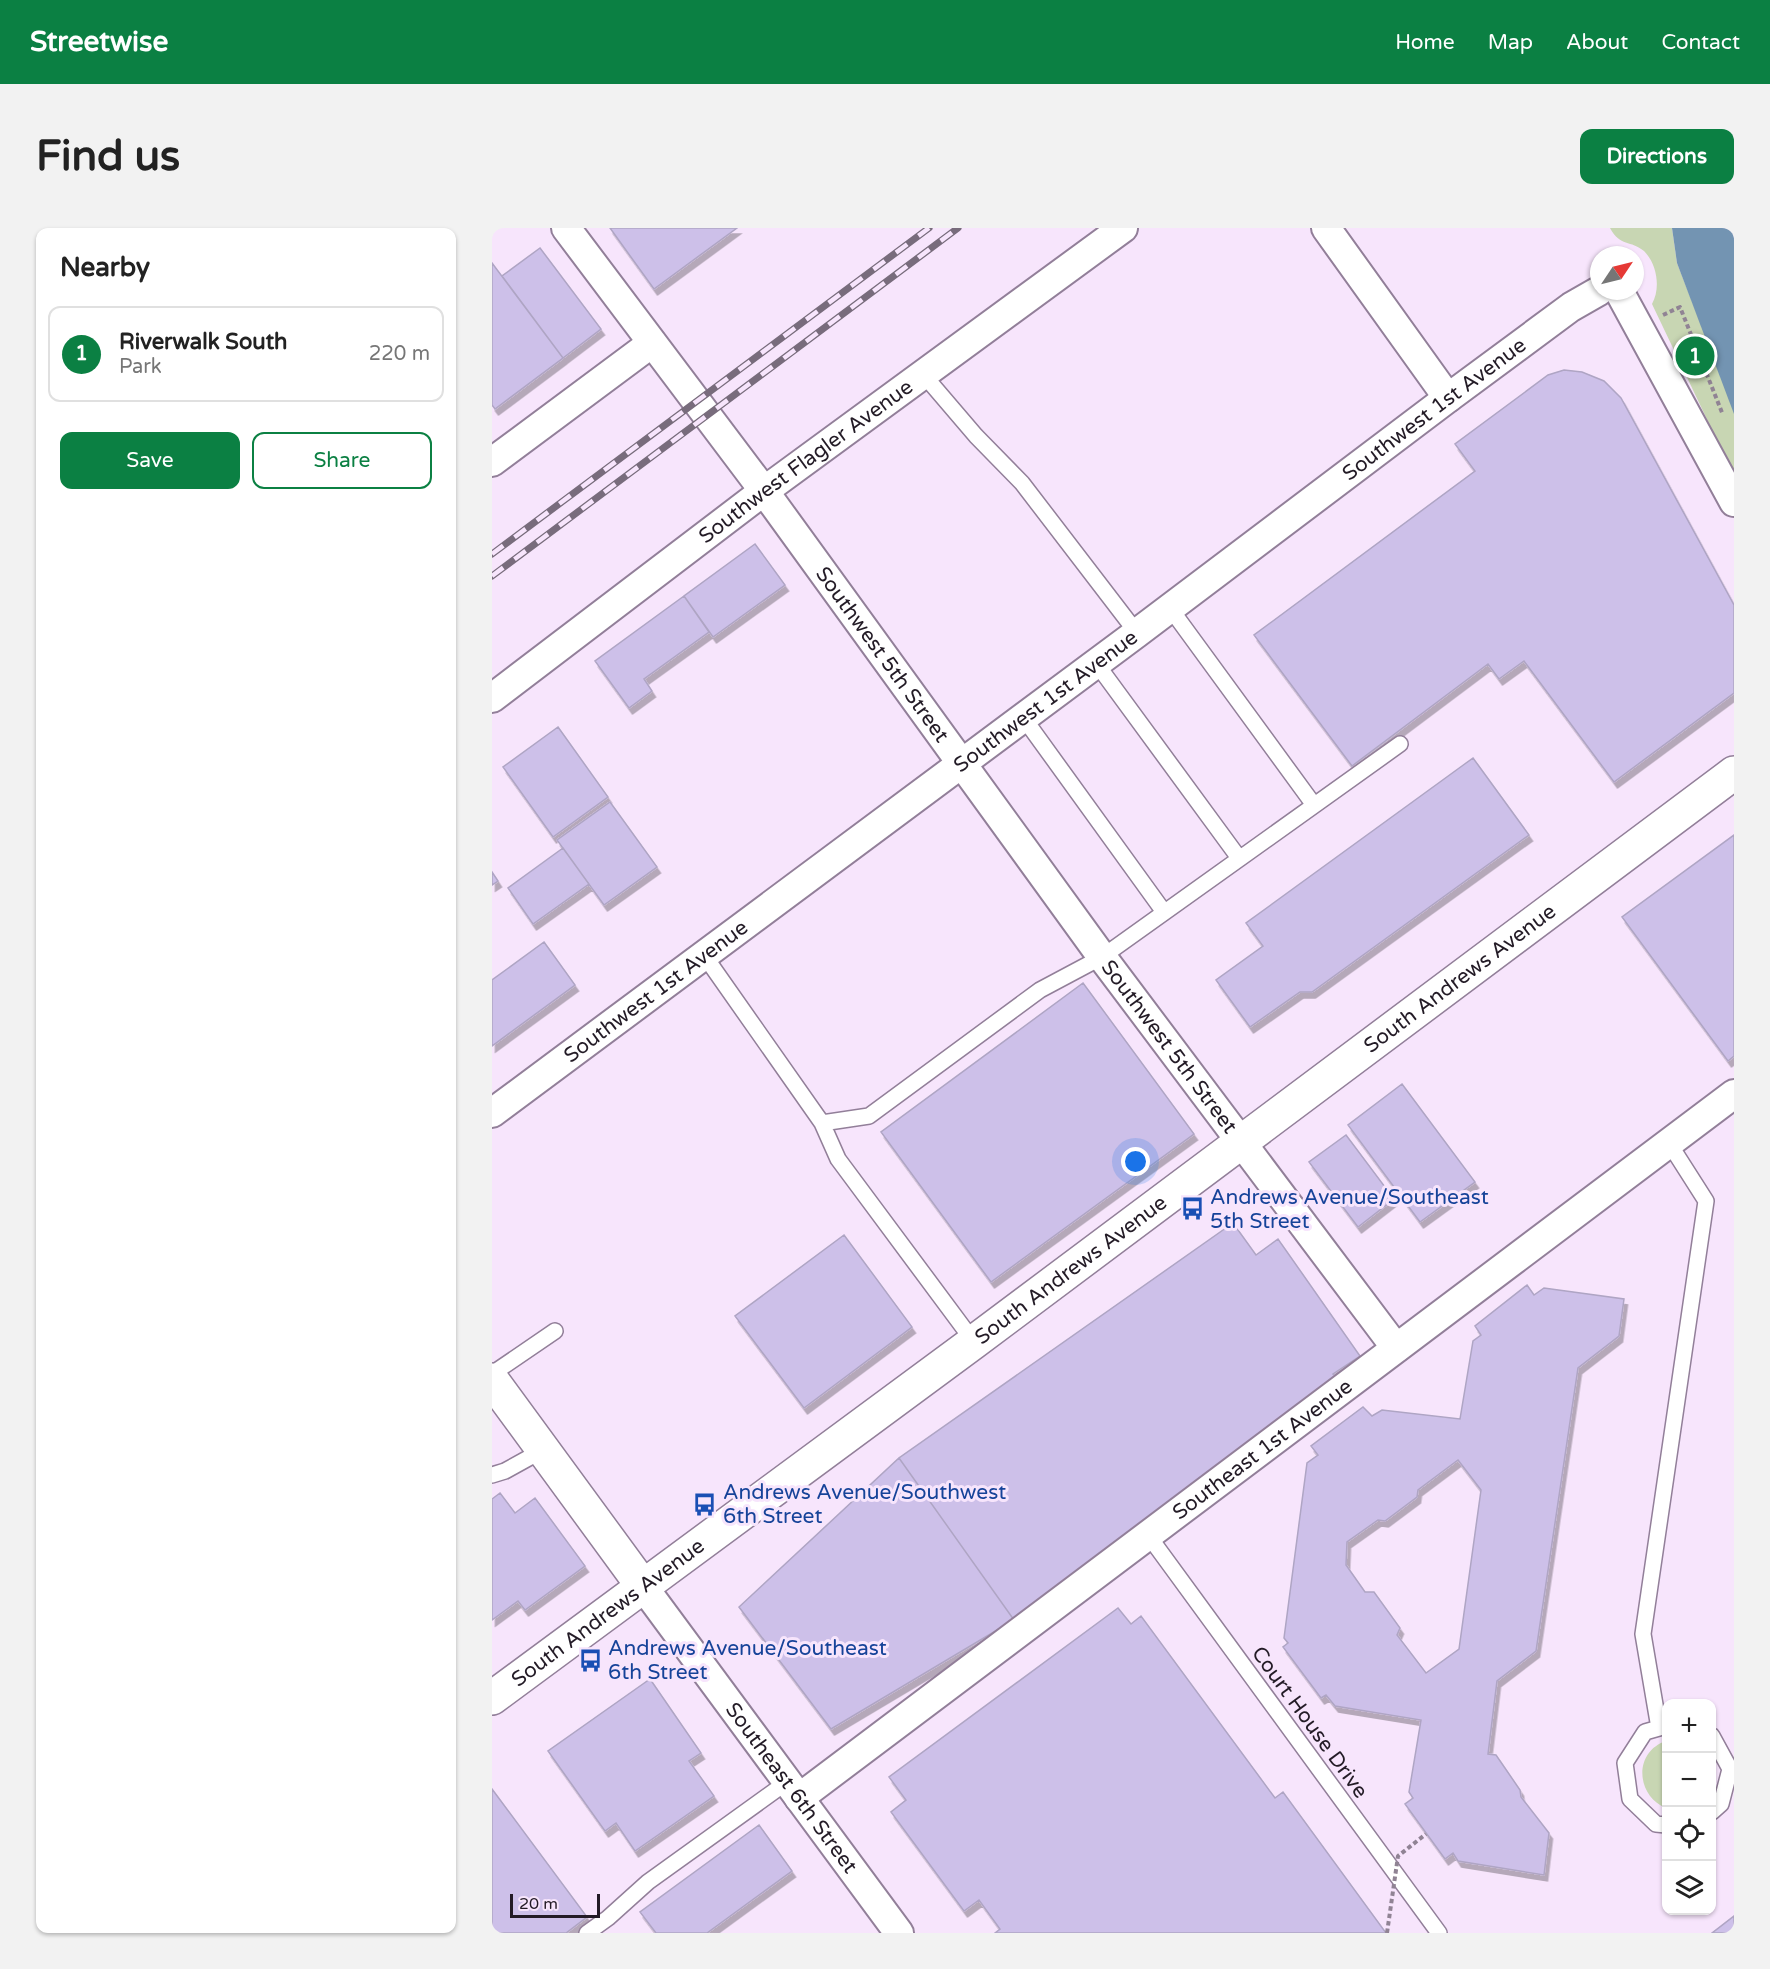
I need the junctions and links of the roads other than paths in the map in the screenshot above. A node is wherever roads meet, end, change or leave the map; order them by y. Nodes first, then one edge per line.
1 (566, 228) edge
2 (1123, 228) edge
3 (1326, 228) edge
4 (1590, 296) edge
5 (1624, 300) edge
6 (652, 343) junction
7 (923, 374) junction
8 (1448, 398) junction
9 (492, 462) edge
10 (764, 491) junction
11 (1734, 502) edge
12 (1170, 608) junction
13 (1137, 633) junction
14 (1096, 663) junction
15 (492, 698) edge
16 (1023, 717) junction
17 (1400, 744) dead end
18 (962, 764) junction
19 (1734, 773) edge
20 (1314, 804) junction
21 (1239, 858) junction
22 (1164, 912) junction
23 (704, 956) junction
24 (1102, 957) junction
25 (1732, 1097) edge
26 (492, 1113) edge
27 (822, 1123) junction
28 (1240, 1142) junction
29 (1669, 1143) junction
30 (555, 1331) dead end
31 (974, 1342) junction
32 (1396, 1348) junction
33 (492, 1374) edge
34 (492, 1380) edge
35 (543, 1450) junction
36 (492, 1475) edge
37 (1148, 1535) junction
38 (642, 1585) junction
39 (492, 1698) edge
40 (1662, 1722) edge
41 (1662, 1727) edge
42 (1716, 1743) edge
43 (793, 1790) junction
44 (1716, 1808) edge
45 (1662, 1825) edge
46 (587, 1933) edge
47 (898, 1933) edge
48 (1439, 1933) edge

1 - 6 street, Southwest 5th Street
2 - 7 street, Southwest Flagler Avenue
3 - 8 street
4 - 8 street, Southwest 1st Avenue
5 - 11 street
6 - 9 street
6 - 10 street, Southwest 5th Street
7 - 10 street, Southwest Flagler Avenue
7 - 13 lane
8 - 12 street, Southwest 1st Avenue
10 - 15 street, Southwest Flagler Avenue
10 - 18 street, Southwest 5th Street
12 - 13 street, Southwest 1st Avenue
12 - 20 lane
13 - 14 street, Southwest 1st Avenue
14 - 16 street, Southwest 1st Avenue
14 - 21 lane
16 - 18 street, Southwest 1st Avenue
16 - 22 lane
17 - 20 lane
18 - 23 street, Southwest 1st Avenue
18 - 24 street, Southwest 5th Street
19 - 28 main road, South Andrews Avenue
20 - 21 lane
21 - 22 lane
22 - 24 lane
23 - 26 street, Southwest 1st Avenue
23 - 27 lane
24 - 27 lane
24 - 28 street, Southwest 5th Street
25 - 29 street, Southeast 1st Avenue
27 - 31 lane
28 - 31 main road, South Andrews Avenue
28 - 32 street, Southwest 5th Street
29 - 32 street, Southeast 1st Avenue
29 - 40 lane
30 - 33 lane
31 - 38 main road, South Andrews Avenue
32 - 37 street, Southeast 1st Avenue
34 - 35 main road
35 - 36 lane
35 - 38 main road
37 - 43 street, Southeast 1st Avenue
37 - 48 lane, Court House Drive
38 - 39 main road, South Andrews Avenue
38 - 43 street, Southeast 6th Street
41 - 45 lane
42 - 44 lane
43 - 46 lane
43 - 47 street, Southeast 6th Street

